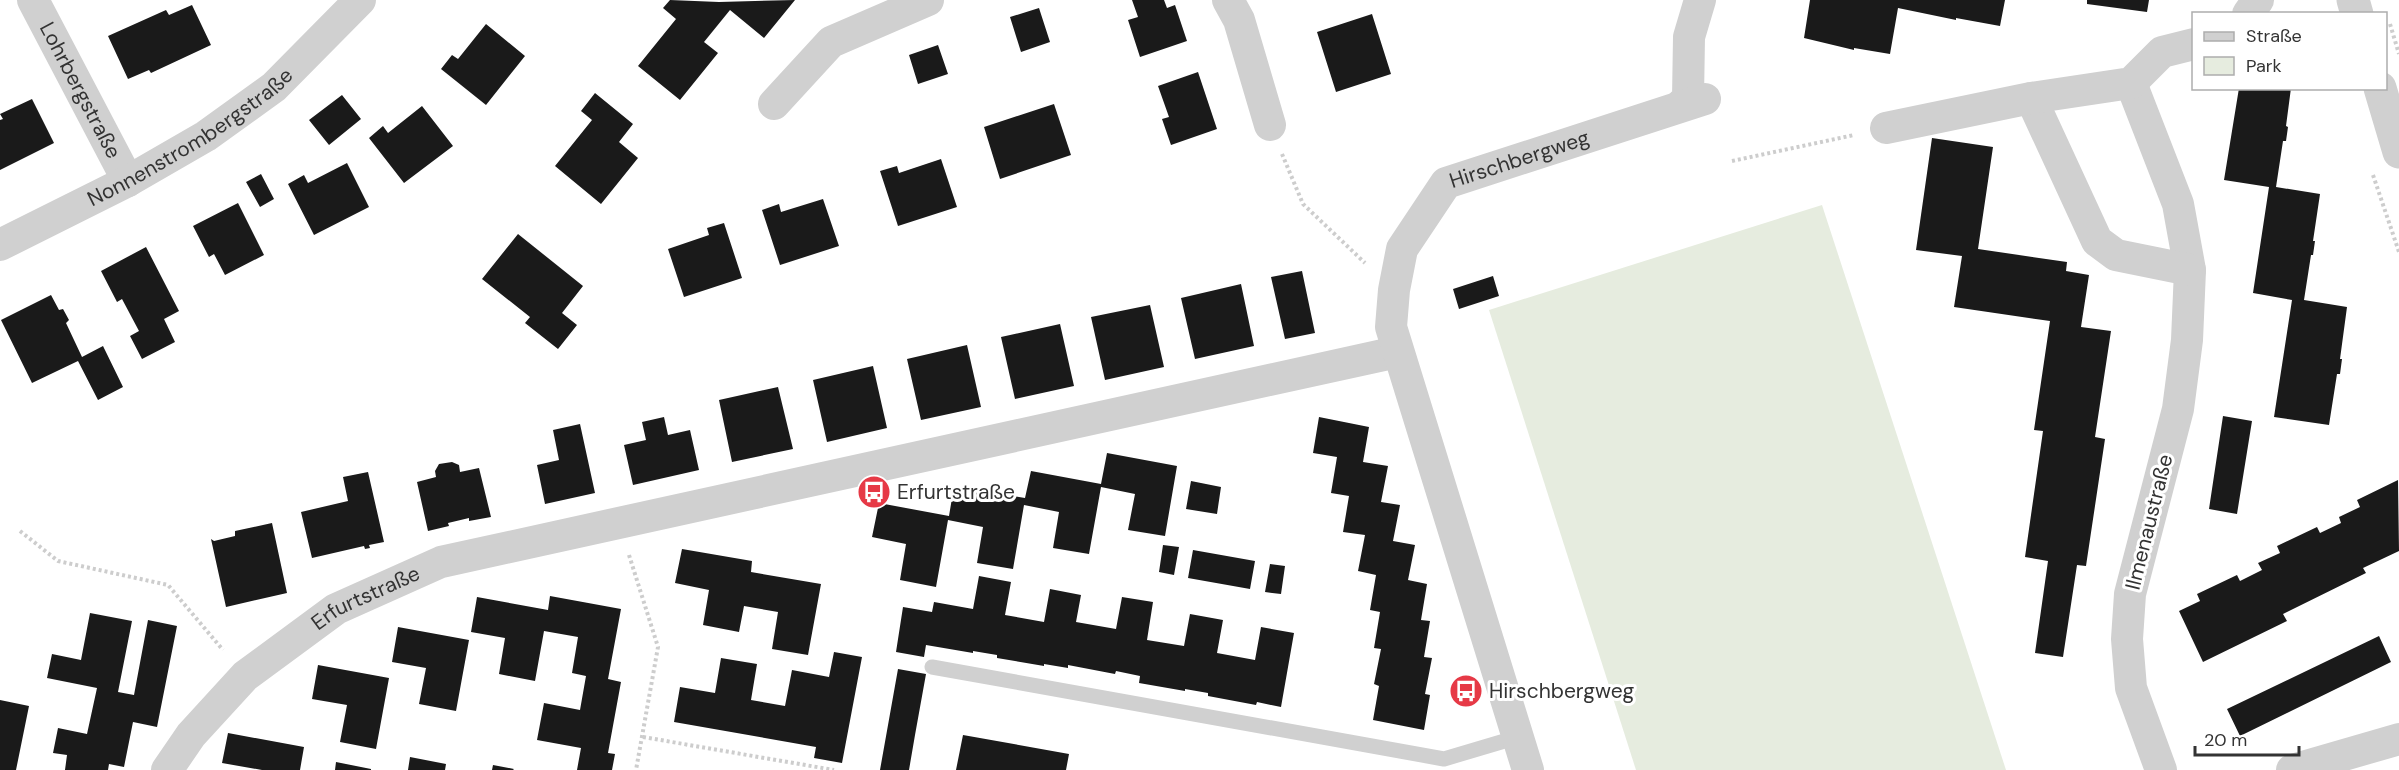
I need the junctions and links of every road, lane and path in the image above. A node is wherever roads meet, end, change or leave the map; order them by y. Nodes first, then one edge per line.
1 (33, 0) edge
2 (360, 0) edge
3 (928, 0) edge
4 (1228, 0) edge
5 (1700, 0) edge
6 (2388, 20) dead end
7 (2192, 44) edge
8 (2399, 54) edge
9 (2131, 83) junction
10 (2380, 90) edge
11 (2031, 98) junction
12 (774, 104) dead end
13 (1270, 125) joint
14 (1886, 128) joint
15 (2399, 152) edge
16 (1732, 161) dead end
17 (128, 182) junction
18 (0, 245) edge
19 (2190, 270) junction
20 (1394, 290) junction
21 (1397, 352) junction
22 (620, 523) junction
23 (21, 531) dead end
24 (932, 667) dead end
25 (245, 676) junction
26 (1518, 736) junction
27 (642, 737) junction
28 (2399, 739) edge
29 (167, 770) edge
30 (636, 770) edge
31 (834, 770) edge
32 (1528, 770) edge
33 (2161, 770) edge
34 (2292, 770) edge

1 - 17 street, Lohrbergstraße
2 - 17 street, Nonnenstrombergstraße
3 - 12 street
4 - 13 street
5 - 20 street, Hirschbergweg
6 - 8 path
7 - 9 street
9 - 11 street
9 - 19 street, Ilmenaustraße
10 - 15 street
11 - 14 street
11 - 19 street
13 - 20 path
14 - 16 path
17 - 18 street, Nonnenstrombergstraße
19 - 33 street, Ilmenaustraße
20 - 21 street, Hirschbergweg
21 - 22 street, Erfurtstraße
21 - 26 street, Hirschbergweg
22 - 25 street, Erfurtstraße
22 - 27 path
23 - 25 path
24 - 26 lane
25 - 29 street, Erfurtstraße
26 - 32 street, Hirschbergweg
27 - 30 path
27 - 31 path
28 - 34 street

